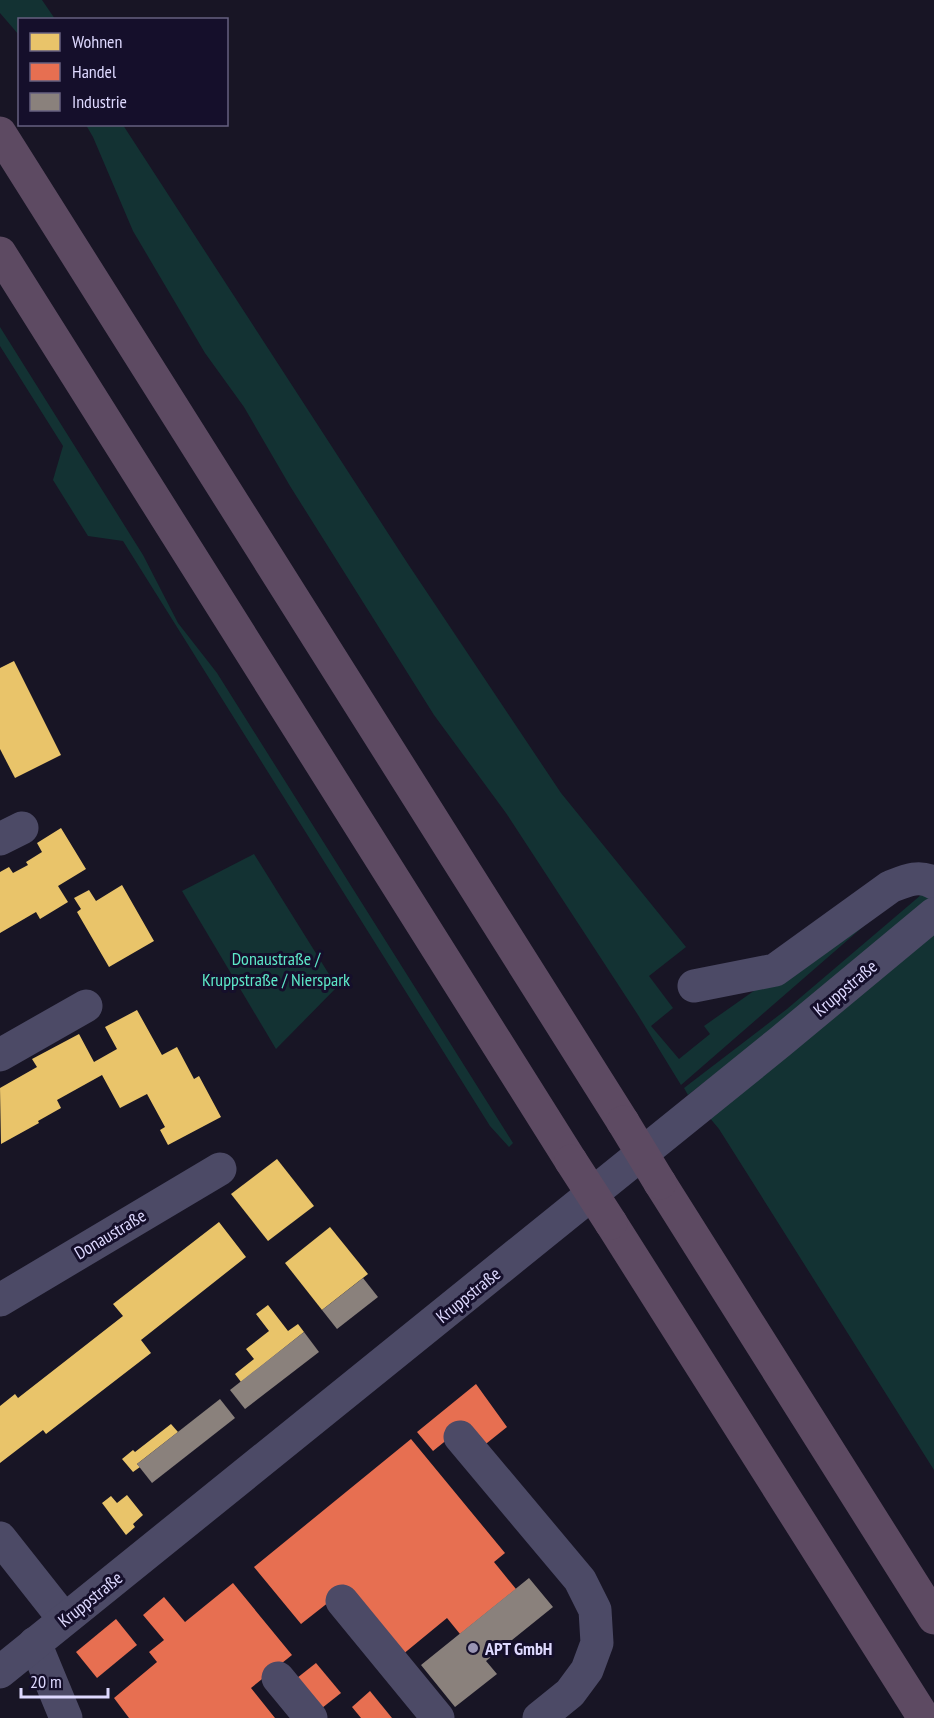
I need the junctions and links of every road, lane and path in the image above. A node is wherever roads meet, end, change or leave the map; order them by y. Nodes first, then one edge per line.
1 (0, 133) edge
2 (0, 253) edge
3 (934, 883) edge
4 (934, 914) edge
5 (694, 986) dead end
6 (86, 1006) dead end
7 (0, 1055) edge
8 (220, 1169) dead end
9 (0, 1300) edge
10 (460, 1437) dead end
11 (0, 1538) edge
12 (342, 1601) dead end
13 (934, 1618) edge
14 (64, 1619) junction
15 (35, 1644) junction
16 (0, 1672) edge
17 (278, 1678) dead end
18 (66, 1718) edge
19 (311, 1718) edge
20 (438, 1718) edge
21 (539, 1718) edge
22 (924, 1718) edge

1 - 13 highway, bridge
2 - 22 highway, bridge
3 - 5 street
4 - 14 street, Kruppstraße
6 - 7 street
8 - 9 street, Donaustraße
10 - 21 street
11 - 14 street
12 - 20 street
14 - 15 street, Kruppstraße
15 - 16 street, Kruppstraße
15 - 18 street
17 - 19 street

